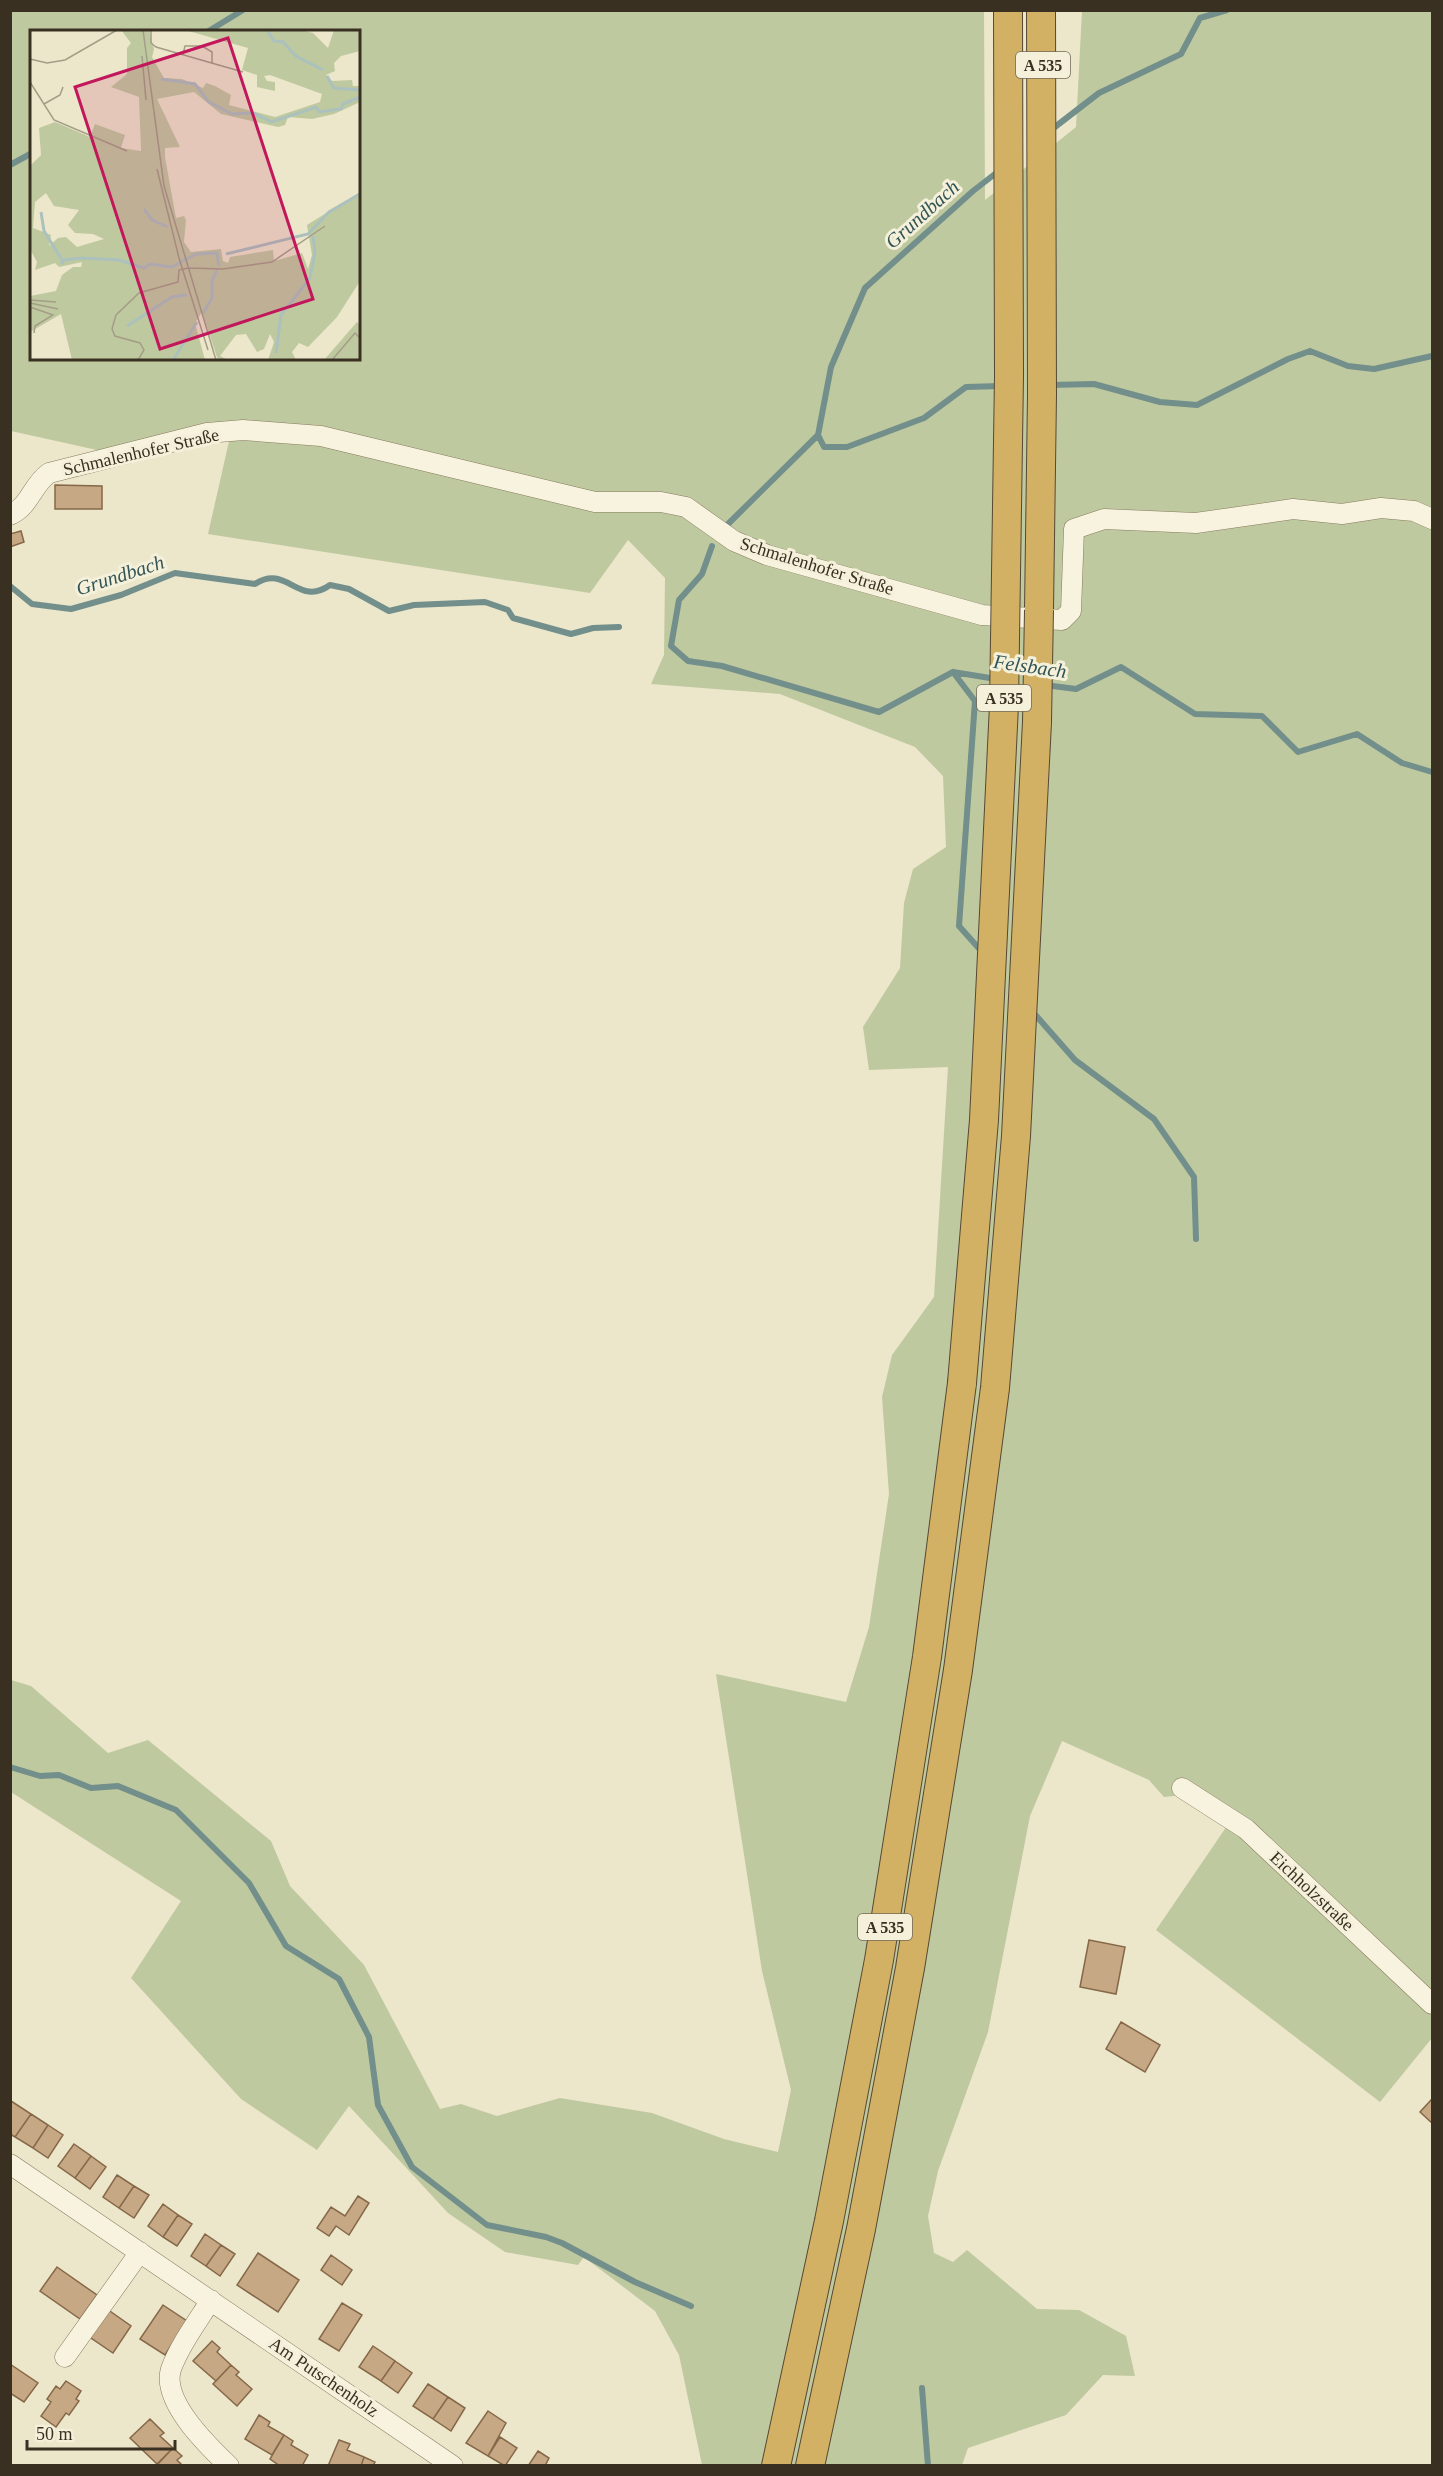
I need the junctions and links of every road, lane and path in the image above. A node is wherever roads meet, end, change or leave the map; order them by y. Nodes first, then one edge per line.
1 (1008, 10) edge
2 (1041, 10) edge
3 (1061, 10) edge
4 (1043, 120) junction
5 (10, 515) edge
6 (1432, 519) edge
7 (1182, 1788) dead end
8 (1432, 2004) edge
9 (10, 2164) edge
10 (140, 2252) junction
11 (211, 2300) junction
12 (64, 2356) dead end
13 (440, 2462) edge
14 (229, 2466) edge
15 (776, 2466) edge
16 (810, 2466) edge

1 - 15 highway, A 535, bridge
2 - 4 highway, A 535
3 - 4 highway
4 - 16 highway, A 535, bridge
5 - 6 street, Schmalenhofer Straße
7 - 8 street, Eichholzstraße
9 - 10 street, Am Putschenholz
10 - 11 street, Am Putschenholz
10 - 12 street
11 - 13 street, Am Putschenholz
11 - 14 street

